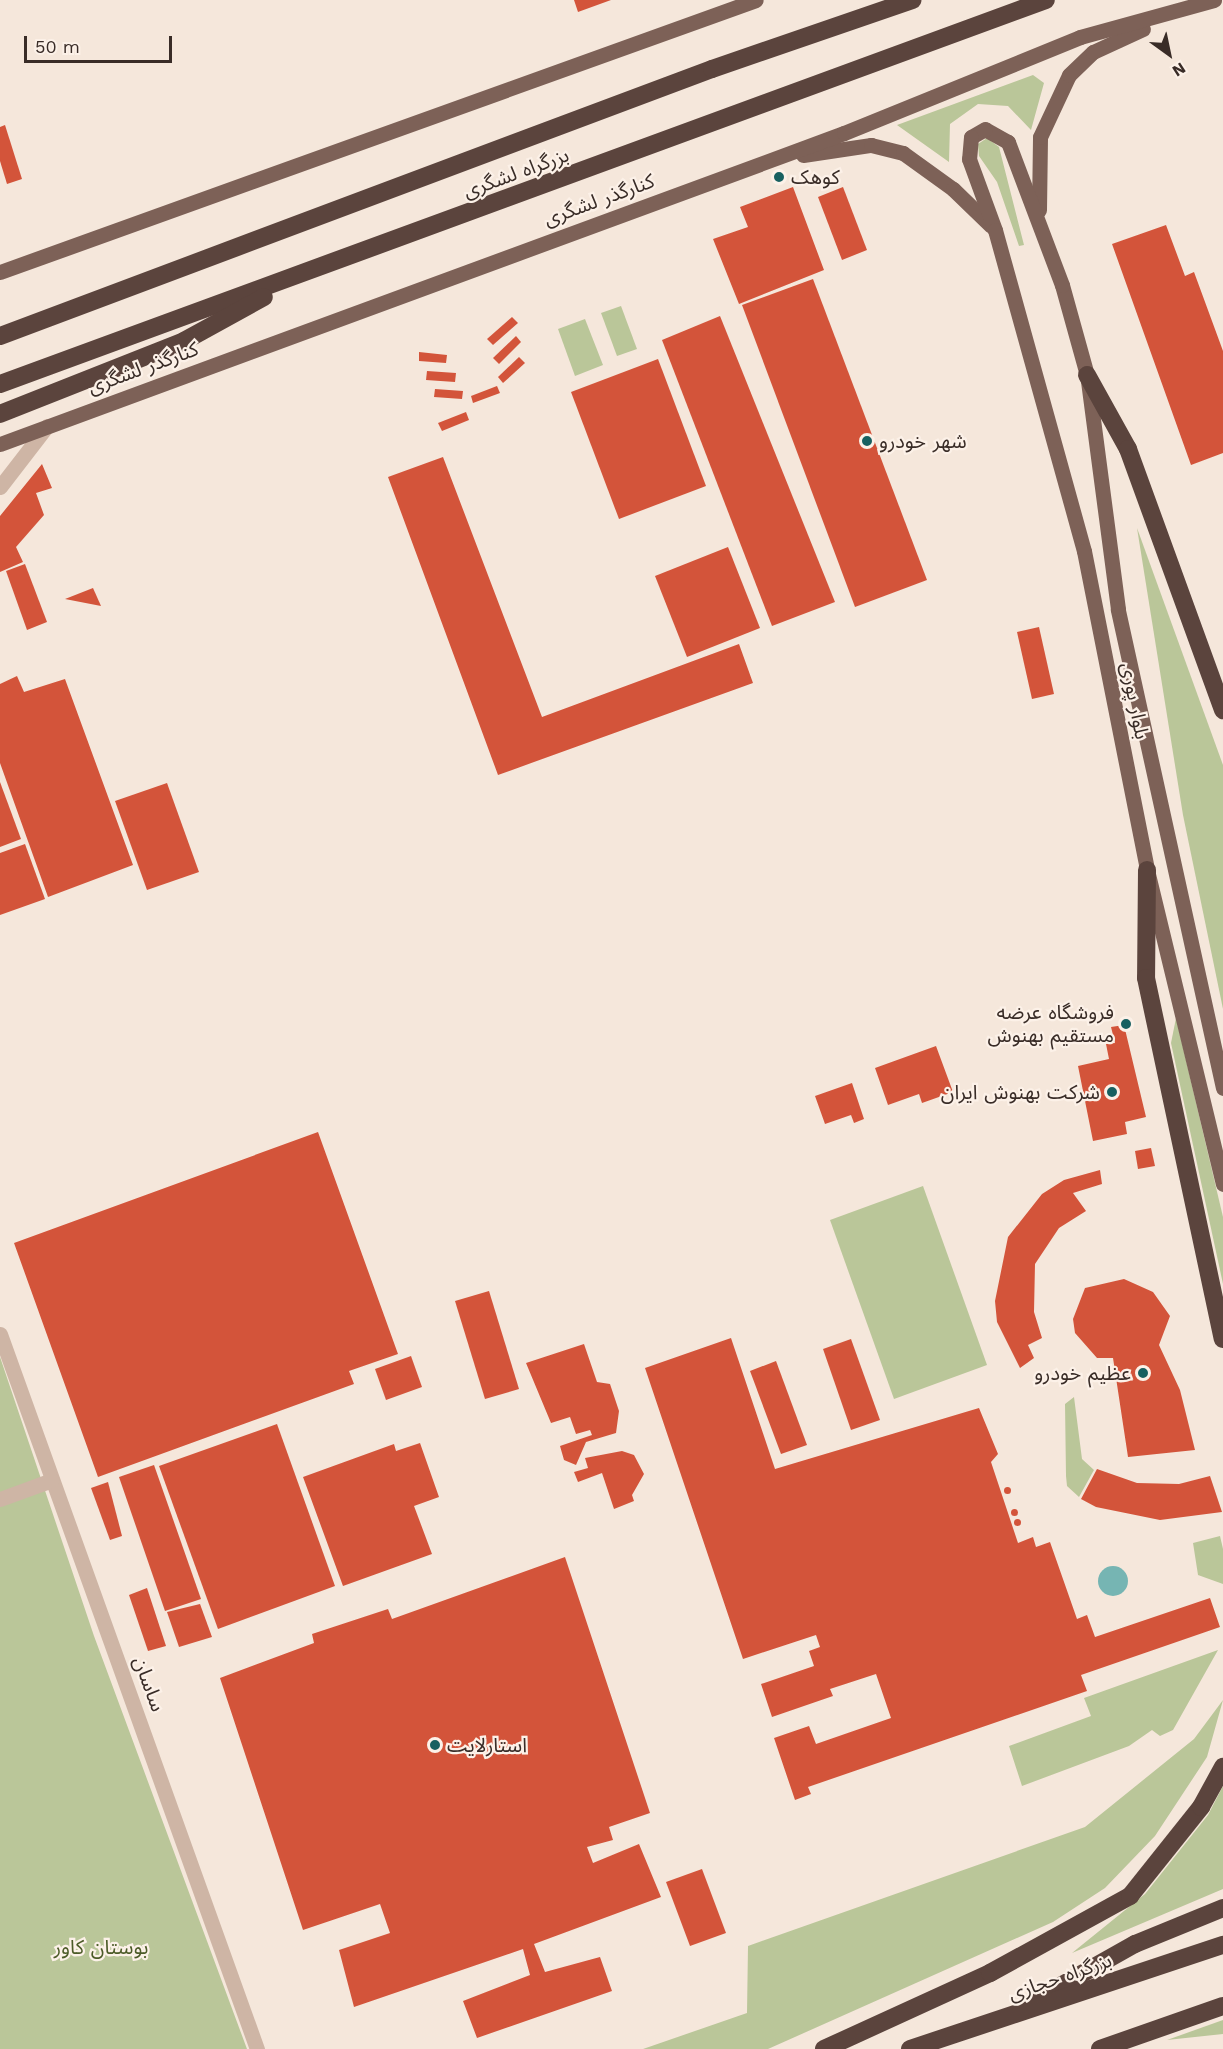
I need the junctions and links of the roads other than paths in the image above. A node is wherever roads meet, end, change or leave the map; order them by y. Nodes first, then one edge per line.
1 (756, 0) edge
2 (912, 0) edge
3 (1046, 0) edge
4 (1214, 0) edge
5 (1176, 14) junction
6 (767, 160) junction
7 (1039, 219) junction
8 (995, 230) junction
9 (316, 268) junction
10 (0, 272) edge
11 (0, 336) edge
12 (1087, 375) junction
13 (0, 384) edge
14 (0, 414) edge
15 (47, 426) junction
16 (0, 444) edge
17 (0, 487) edge
18 (1223, 710) edge
19 (1147, 870) junction
20 (1223, 1088) edge
21 (1223, 1184) edge
22 (0, 1334) edge
23 (1223, 1339) edge
24 (52, 1480) junction
25 (0, 1499) edge
26 (1223, 1767) edge
27 (1223, 1908) edge
28 (1223, 1945) edge
29 (1223, 2006) edge
30 (1002, 2020) junction
31 (257, 2049) edge
32 (824, 2049) edge
33 (910, 2049) edge
34 (1101, 2049) edge

1 - 10 main road
2 - 11 highway, بزرگراه لشگری
3 - 9 highway, بزرگراه لشگری
4 - 5 main road, کنارگذر لشگری
5 - 6 main road, کنارگذر لشگری
5 - 7 main road
6 - 8 main road
6 - 15 main road, کنارگذر لشگری
7 - 8 main road, بلوار پوری
7 - 12 main road, بلوار پوری
8 - 19 main road, بلوار پوری
9 - 13 highway, بزرگراه لشگری
9 - 14 highway
12 - 18 highway
12 - 20 main road, بلوار پوری
15 - 16 main road, کنارگذر لشگری
15 - 17 street
19 - 21 main road, بلوار پوری
19 - 23 highway
22 - 24 street, ساسان
24 - 25 street
24 - 31 street, ساسان
26 - 32 highway
27 - 30 highway
28 - 30 highway, بزرگراه حجازی
29 - 34 highway
30 - 33 highway, بزرگراه حجازی

